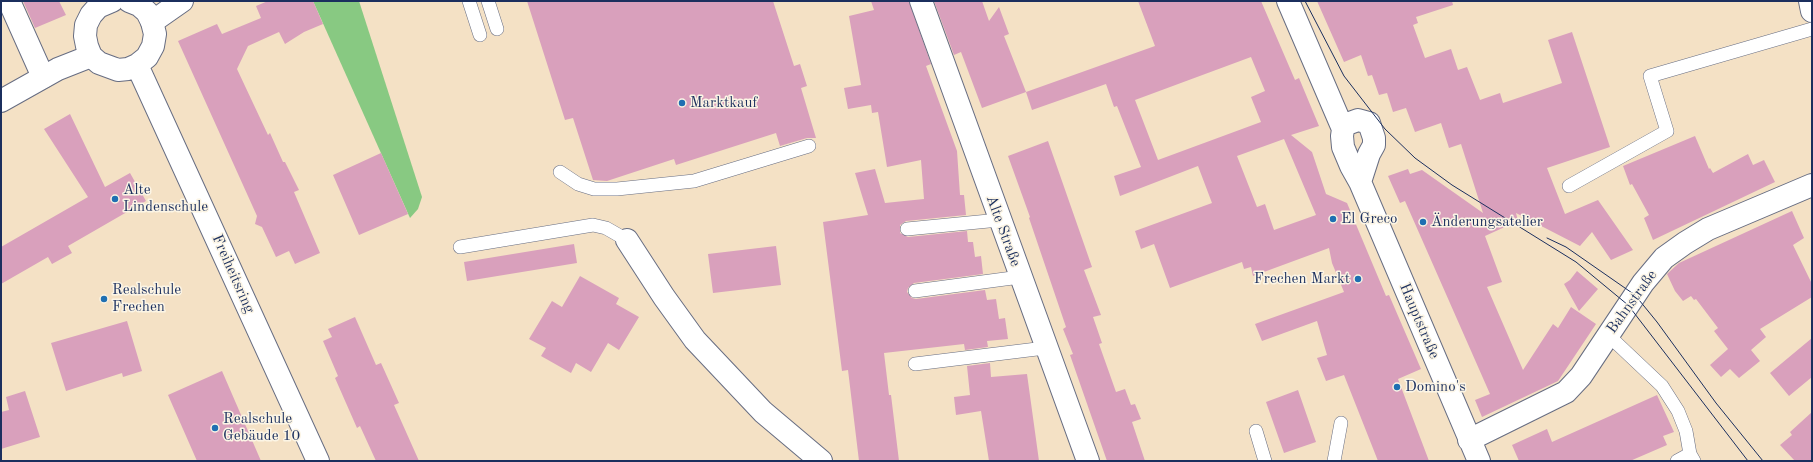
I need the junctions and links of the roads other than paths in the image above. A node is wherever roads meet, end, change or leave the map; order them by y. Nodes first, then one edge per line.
1 (9, 1) edge
2 (109, 1) edge
3 (129, 1) edge
4 (182, 1) edge
5 (469, 1) edge
6 (488, 1) edge
7 (921, 1) edge
8 (1288, 1) edge
9 (1810, 1) edge
10 (1812, 11) edge
11 (152, 22) junction
12 (497, 29) dead end
13 (1812, 29) edge
14 (480, 35) dead end
15 (92, 56) junction
16 (137, 65) junction
17 (43, 77) junction
18 (1, 101) edge
19 (1343, 129) junction
20 (809, 146) dead end
21 (560, 172) dead end
22 (1360, 182) junction
23 (1812, 184) edge
24 (1569, 186) dead end
25 (999, 220) junction
26 (906, 229) dead end
27 (627, 240) joint
28 (460, 247) dead end
29 (1020, 277) junction
30 (915, 291) dead end
31 (1608, 335) junction
32 (1045, 348) junction
33 (915, 364) dead end
34 (1341, 422) dead end
35 (1256, 431) dead end
36 (1469, 440) junction
37 (1692, 458) edge
38 (318, 461) edge
39 (821, 461) edge
40 (1088, 461) edge
41 (1265, 461) edge
42 (1334, 461) edge
43 (1478, 461) edge
44 (1677, 461) edge

1 - 17 street
2 - 15 street
3 - 11 street
4 - 11 street
5 - 14 lane
6 - 12 lane
7 - 25 street, Alte Straße
8 - 19 street, Hauptstraße
9 - 10 street
11 - 16 street
13 - 24 lane
15 - 16 street
15 - 17 street
16 - 38 street, Freiheitsring
17 - 18 street
19 - 22 street, Hauptstraße
19 - 22 street
20 - 21 lane
22 - 36 street, Hauptstraße
23 - 31 street, Bahnstraße
25 - 26 lane
25 - 29 street, Alte Straße
27 - 28 lane
27 - 39 street
29 - 30 lane
29 - 32 street, Alte Straße
31 - 36 street, Bahnstraße
31 - 37 lane
32 - 33 lane
32 - 40 street, Alte Straße
34 - 42 lane
35 - 41 lane
36 - 43 street, Hauptstraße
37 - 44 lane

